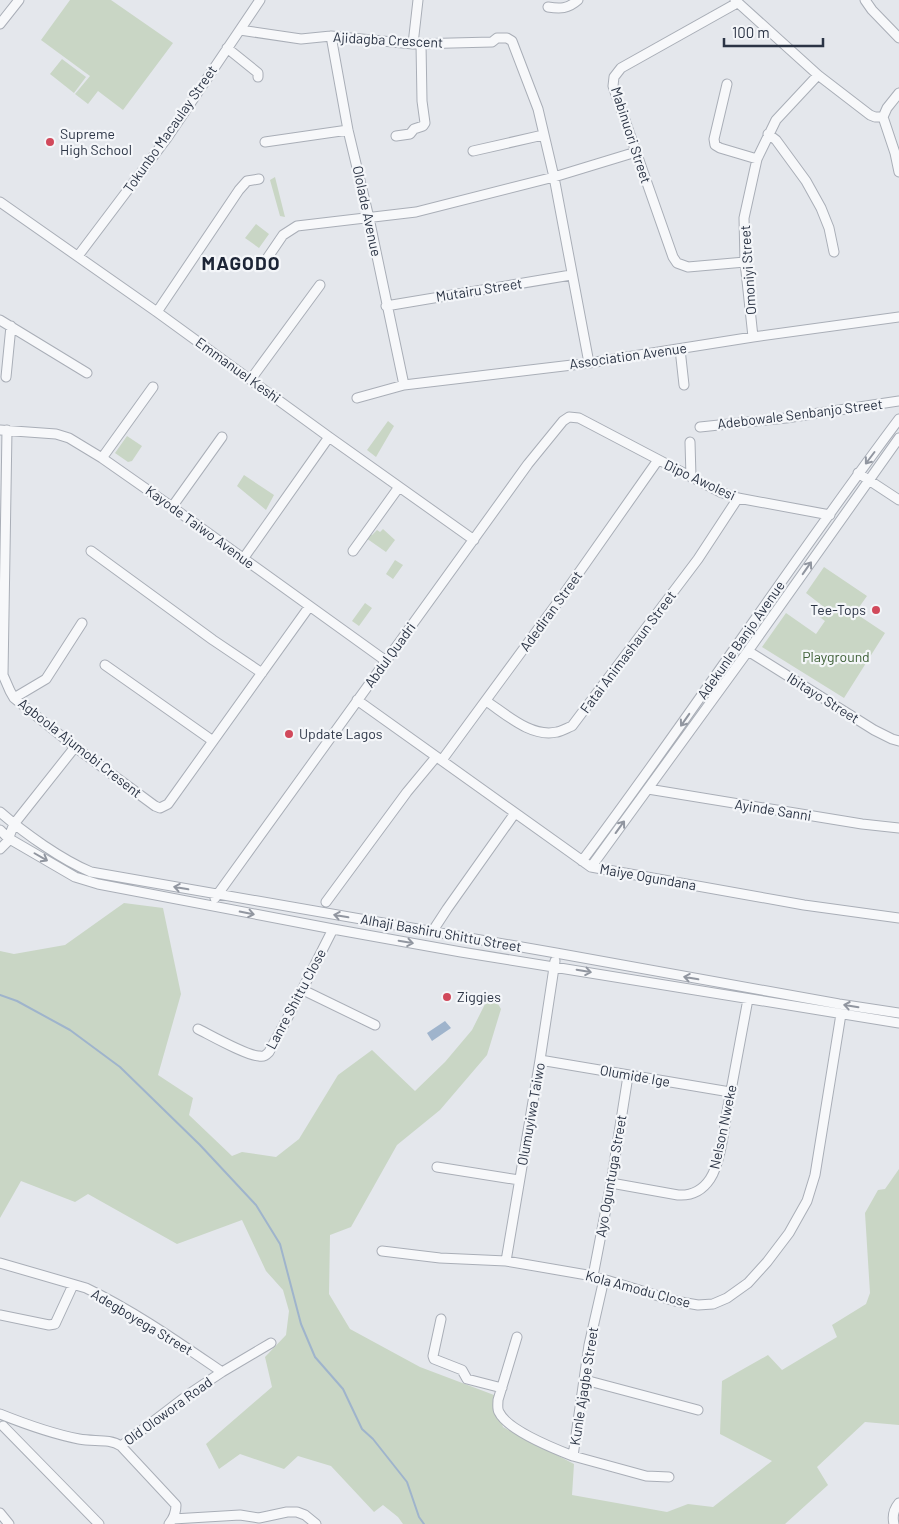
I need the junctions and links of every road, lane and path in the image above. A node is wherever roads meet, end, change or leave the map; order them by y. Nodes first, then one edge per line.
1 (18, 0) edge
2 (260, 0) edge
3 (418, 0) edge
4 (578, 0) edge
5 (865, 0) edge
6 (736, 1) edge
7 (548, 7) dead end
8 (0, 24) edge
9 (240, 30) junction
10 (331, 36) junction
11 (899, 38) edge
12 (417, 44) junction
13 (227, 48) junction
14 (818, 75) junction
15 (258, 77) dead end
16 (727, 84) dead end
17 (899, 93) edge
18 (883, 117) junction
19 (348, 130) junction
20 (543, 134) junction
21 (768, 134) junction
22 (396, 136) dead end
23 (265, 142) dead end
24 (473, 151) dead end
25 (636, 152) junction
26 (757, 159) junction
27 (899, 172) edge
28 (554, 177) junction
29 (258, 179) dead end
30 (0, 202) edge
31 (369, 218) junction
32 (834, 252) dead end
33 (78, 256) junction
34 (268, 257) dead end
35 (745, 262) junction
36 (571, 275) junction
37 (320, 285) dead end
38 (386, 306) junction
39 (157, 312) junction
40 (899, 317) edge
41 (0, 320) edge
42 (10, 326) junction
43 (753, 338) junction
44 (680, 349) junction
45 (589, 363) junction
46 (88, 373) dead end
47 (6, 378) dead end
48 (251, 380) junction
49 (404, 385) junction
50 (684, 385) dead end
51 (153, 387) dead end
52 (357, 398) dead end
53 (899, 402) edge
54 (579, 418) joint
55 (899, 419) edge
56 (700, 427) dead end
57 (3, 430) edge
58 (222, 436) dead end
59 (329, 437) junction
60 (899, 438) edge
61 (690, 442) dead end
62 (102, 458) junction
63 (658, 460) junction
64 (858, 473) junction
65 (691, 477) junction
66 (870, 480) junction
67 (399, 487) junction
68 (738, 498) junction
69 (899, 500) edge
70 (172, 507) junction
71 (830, 514) junction
72 (474, 540) junction
73 (91, 551) dead end
74 (353, 551) dead end
75 (244, 559) junction
76 (310, 606) junction
77 (82, 623) dead end
78 (748, 651) junction
79 (386, 660) junction
80 (104, 665) dead end
81 (262, 673) junction
82 (14, 698) junction
83 (357, 700) junction
84 (486, 701) junction
85 (213, 741) junction
86 (899, 741) edge
87 (75, 747) junction
88 (439, 758) junction
89 (648, 789) junction
90 (0, 812) edge
91 (515, 813) junction
92 (14, 824) junction
93 (899, 828) edge
94 (0, 830) edge
95 (8, 838) junction
96 (0, 849) edge
97 (582, 861) junction
98 (592, 867) junction
99 (217, 894) junction
100 (326, 902) dead end
101 (210, 906) junction
102 (899, 918) edge
103 (333, 929) junction
104 (432, 932) junction
105 (556, 953) junction
106 (554, 966) junction
107 (303, 990) junction
108 (748, 999) junction
109 (899, 1013) edge
110 (841, 1014) junction
111 (899, 1023) edge
112 (375, 1025) dead end
113 (198, 1029) dead end
114 (540, 1060) junction
115 (628, 1076) junction
116 (730, 1092) junction
117 (437, 1167) dead end
118 (520, 1180) junction
119 (612, 1183) junction
120 (382, 1251) dead end
121 (506, 1261) junction
122 (0, 1263) edge
123 (593, 1276) junction
124 (604, 1279) junction
125 (73, 1285) junction
126 (0, 1315) edge
127 (441, 1319) dead end
128 (517, 1337) dead end
129 (271, 1343) dead end
130 (222, 1372) junction
131 (585, 1380) junction
132 (502, 1388) junction
133 (698, 1410) dead end
134 (4, 1416) edge
135 (1, 1428) edge
136 (121, 1446) junction
137 (573, 1456) junction
138 (669, 1477) dead end
139 (899, 1503) edge
140 (0, 1513) edge
141 (262, 1521) edge
142 (171, 1522) edge
143 (10, 1524) edge
144 (99, 1524) edge
145 (316, 1524) edge
146 (894, 1524) edge

1 - 8 street
2 - 9 street, Tokunbo Macaulay Street
3 - 12 street
4 - 7 street
5 - 11 street
6 - 14 street
6 - 25 street, Mabinuori Street
9 - 10 street, Ajidagba Crescent
9 - 13 street, Tokunbo Macaulay Street
10 - 12 street, Ajidagba Crescent
10 - 19 street, Ololade Avenue
12 - 20 street, Ajidagba Crescent
12 - 22 street
13 - 15 street
13 - 33 street, Tokunbo Macaulay Street
14 - 18 street
14 - 21 street, Omoniyi Street
16 - 26 street
17 - 18 street
18 - 27 street
19 - 23 street
19 - 31 street, Ololade Avenue
20 - 24 street
20 - 28 street
21 - 26 street, Omoniyi Street
21 - 32 street
25 - 28 street
25 - 35 street, Mabinuori Street
26 - 35 street, Omoniyi Street
28 - 31 street
28 - 36 street
29 - 39 street
30 - 33 street, Emmanuel Keshi
31 - 34 street
31 - 38 street, Ololade Avenue
33 - 39 street, Emmanuel Keshi
35 - 43 street, Omoniyi Street
36 - 38 street, Mutairu Street
36 - 45 street
37 - 48 street
38 - 49 street, Ololade Avenue
39 - 48 street, Emmanuel Keshi
40 - 43 street, Association Avenue
41 - 42 street
42 - 46 street
42 - 47 street
43 - 44 street, Association Avenue
44 - 45 street, Association Avenue
44 - 50 street
45 - 49 street, Association Avenue
48 - 59 street, Emmanuel Keshi
49 - 52 street, Association Avenue
51 - 62 street
53 - 56 street, Adebowale Senbanjo Street
54 - 63 street, Dipo Awolesi
54 - 72 street, Abdul Quadri
55 -> 64 street, Adekunle Banjo Avenue
57 - 62 street, Kayode Taiwo Avenue
57 - 82 street, Agboola Ajumobi Cresent
58 - 70 street
59 - 67 street, Emmanuel Keshi
59 - 75 street
60 - 66 street, Adekunle Banjo Avenue
61 - 65 street
62 - 70 street, Kayode Taiwo Avenue
63 - 65 street, Dipo Awolesi
63 - 84 street, Adediran Street
64 - 66 street
64 - 71 street, Adekunle Banjo Avenue
65 - 68 street, Dipo Awolesi
66 - 69 street
78 -> 66 street, Adekunle Banjo Avenue
67 - 72 street, Emmanuel Keshi
67 - 74 street
68 - 71 street, Dipo Awolesi
68 - 84 street, Fatai Animashaun Street
70 - 75 street, Kayode Taiwo Avenue
71 -> 97 street, Adekunle Banjo Avenue
72 - 79 street, Abdul Quadri
73 - 81 street
75 - 76 street, Kayode Taiwo Avenue
76 - 79 street, Kayode Taiwo Avenue
76 - 81 street, Agboola Ajumobi Cresent
77 - 82 street
78 - 86 street, Ibitayo Street
78 - 89 street, Adekunle Banjo Avenue
79 - 83 street, Abdul Quadri
80 - 85 street
81 - 85 street, Agboola Ajumobi Cresent
82 - 87 street, Agboola Ajumobi Cresent
83 - 88 street, Maiye Ogundana
83 - 99 street, Abdul Quadri
84 - 88 street, Adediran Street
85 - 87 street, Agboola Ajumobi Cresent
87 - 92 street
88 - 91 street, Maiye Ogundana
88 - 100 street, Adediran Street
89 - 93 street, Ayinde Sanni
98 -> 89 street, Adekunle Banjo Avenue
90 - 92 street, Alhaji Bashiru Shittu Street
91 - 97 street, Maiye Ogundana
91 - 104 street
92 - 95 street
99 -> 92 street, Alhaji Bashiru Shittu Street
94 - 95 street, Alhaji Bashiru Shittu Street
95 - 96 street
95 -> 101 street, Alhaji Bashiru Shittu Street
97 - 98 street, Maiye Ogundana
98 - 102 street, Maiye Ogundana
99 - 101 street, Abdul Quadri
104 -> 99 street, Alhaji Bashiru Shittu Street
101 -> 103 street, Alhaji Bashiru Shittu Street
103 -> 106 street, Alhaji Bashiru Shittu Street
103 - 107 street, Lanre Shittu Close
104 - 105 street, Alhaji Bashiru Shittu Street
105 - 106 street, Olumuyiwa Taiwo
109 -> 105 street, Alhaji Bashiru Shittu Street
106 -> 108 street, Alhaji Bashiru Shittu Street
106 - 114 street, Olumuyiwa Taiwo
107 - 112 street
107 - 113 street, Lanre Shittu Close
108 - 110 street, Alhaji Bashiru Shittu Street
108 - 116 street, Nelson Nweke
110 - 111 street, Alhaji Bashiru Shittu Street
110 - 124 street, Kola Amodu Close
114 - 115 street, Olumide Ige
114 - 118 street, Olumuyiwa Taiwo
115 - 116 street, Olumide Ige
115 - 119 street, Ayo Oguntuga Street
116 - 119 street, Nelson Nweke
117 - 118 street
118 - 121 street, Olumuyiwa Taiwo
119 - 123 street, Ayo Oguntuga Street
120 - 121 street, Kola Amodu Close
121 - 123 street, Kola Amodu Close
122 - 125 street, Adegboyega Street
123 - 124 street, Kola Amodu Close
124 - 131 street, Kunle Ajagbe Street
125 - 126 street
125 - 130 street, Adegboyega Street
127 - 132 street
128 - 132 street
129 - 130 street, Old Olowora Road
130 - 136 street, Old Olowora Road
131 - 133 street
131 - 137 street, Kunle Ajagbe Street
132 - 137 street
134 - 135 street
134 - 136 street, Old Olowora Road
135 - 144 street
136 - 142 street
137 - 138 street, Kunle Ajagbe Street
139 - 146 street
140 - 143 street
141 - 142 street
141 - 145 street

